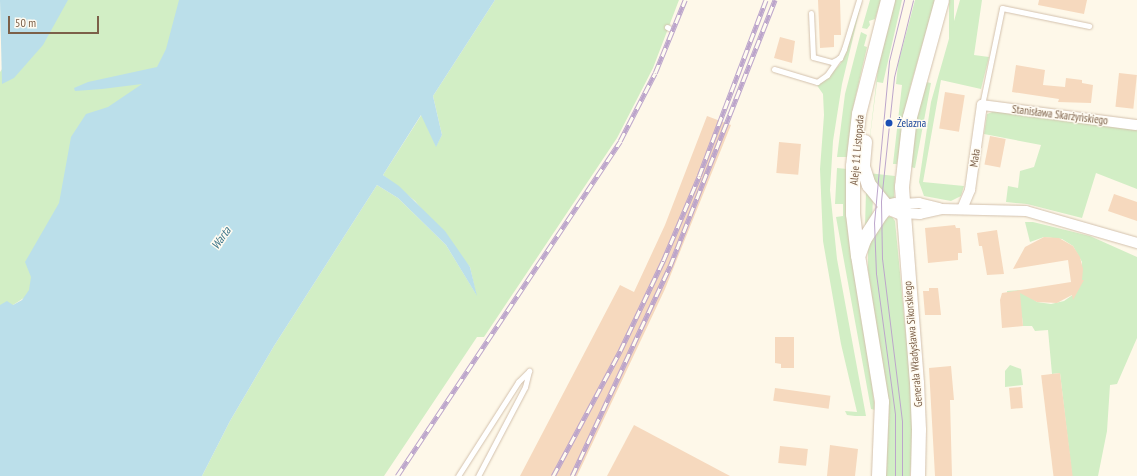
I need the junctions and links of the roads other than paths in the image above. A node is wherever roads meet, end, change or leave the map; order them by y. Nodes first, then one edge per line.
1 (859, 0) edge
2 (888, 0) edge
3 (942, 0) edge
4 (811, 13) dead end
5 (1089, 26) dead end
6 (840, 58) junction
7 (774, 69) dead end
8 (866, 87) junction
9 (982, 105) junction
10 (1137, 125) edge
11 (887, 207) junction
12 (902, 208) junction
13 (962, 208) junction
14 (1137, 243) edge
15 (858, 256) junction
16 (458, 476) edge
17 (478, 476) edge
18 (880, 476) edge
19 (918, 476) edge

1 - 6 lane
2 - 8 main road, Aleje 11 Listopada
3 - 12 main road
4 - 6 lane
5 - 9 lane
6 - 7 lane
8 - 11 main road
8 - 15 main road, Aleje 11 Listopada
9 - 10 street, Stanisława Skarżyńskiego
9 - 13 street, Mała
11 - 12 main road
11 - 15 main road
12 - 13 street
12 - 19 main road, Generała Władysława Sikorskiego
13 - 14 street
15 - 18 main road
16 - 17 lane

